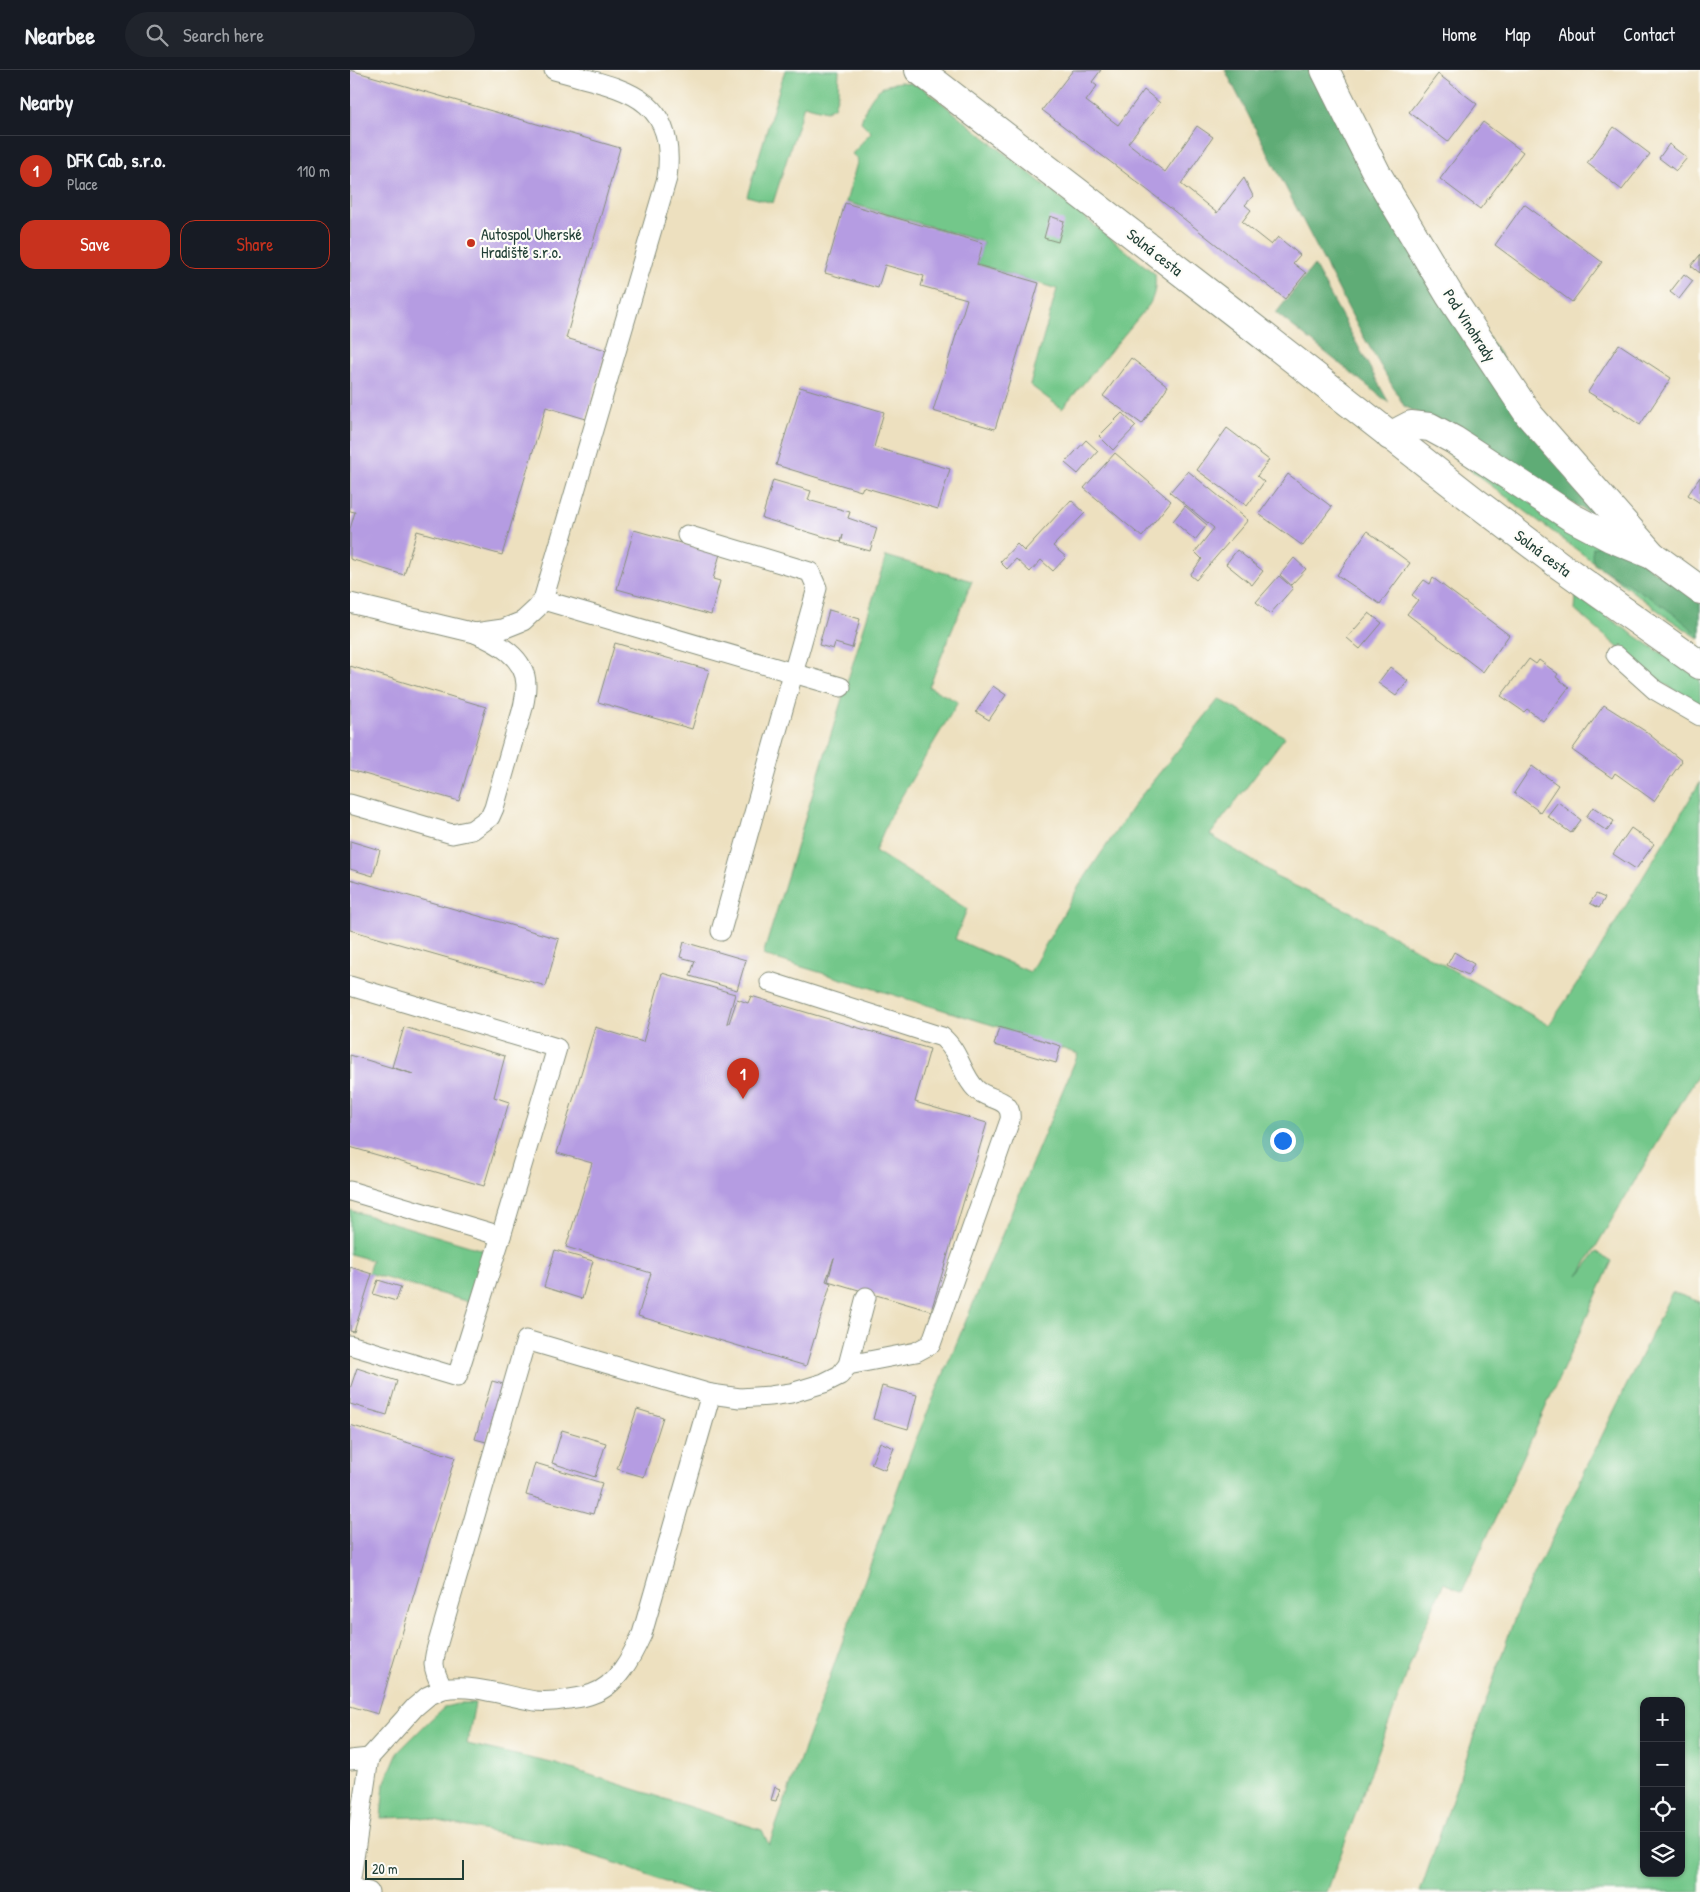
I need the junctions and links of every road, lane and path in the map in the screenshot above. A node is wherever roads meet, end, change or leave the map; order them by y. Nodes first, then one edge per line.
1 (554, 70) edge
2 (919, 70) edge
3 (1325, 70) edge
4 (1390, 436) junction
5 (687, 535) dead end
6 (1652, 556) junction
7 (1700, 590) edge
8 (543, 600) junction
9 (350, 603) edge
10 (474, 633) junction
11 (1616, 655) dead end
12 (1700, 665) edge
13 (794, 672) junction
14 (841, 686) dead end
15 (1700, 716) edge
16 (350, 804) edge
17 (721, 931) dead end
18 (770, 982) dead end
19 (350, 986) edge
20 (350, 1191) edge
21 (502, 1236) junction
22 (866, 1297) dead end
23 (350, 1345) edge
24 (848, 1365) junction
25 (711, 1394) junction
26 (443, 1689) junction
27 (369, 1758) junction
28 (350, 1760) edge
29 (350, 1886) edge
30 (369, 1892) edge

1 - 8 lane
2 - 4 street, Solná cesta
3 - 6 street, Pod Vinohrady
4 - 6 street
4 - 12 street, Solná cesta
5 - 13 lane
6 - 7 street
8 - 10 lane
8 - 13 lane
9 - 10 lane
10 - 16 lane
11 - 15 lane
13 - 14 lane
13 - 17 lane
18 - 24 lane
19 - 21 lane
20 - 21 lane
21 - 23 lane
22 - 24 lane
24 - 25 lane
25 - 26 lane
25 - 26 lane
26 - 27 lane
27 - 28 lane
27 - 29 lane
29 - 30 lane

